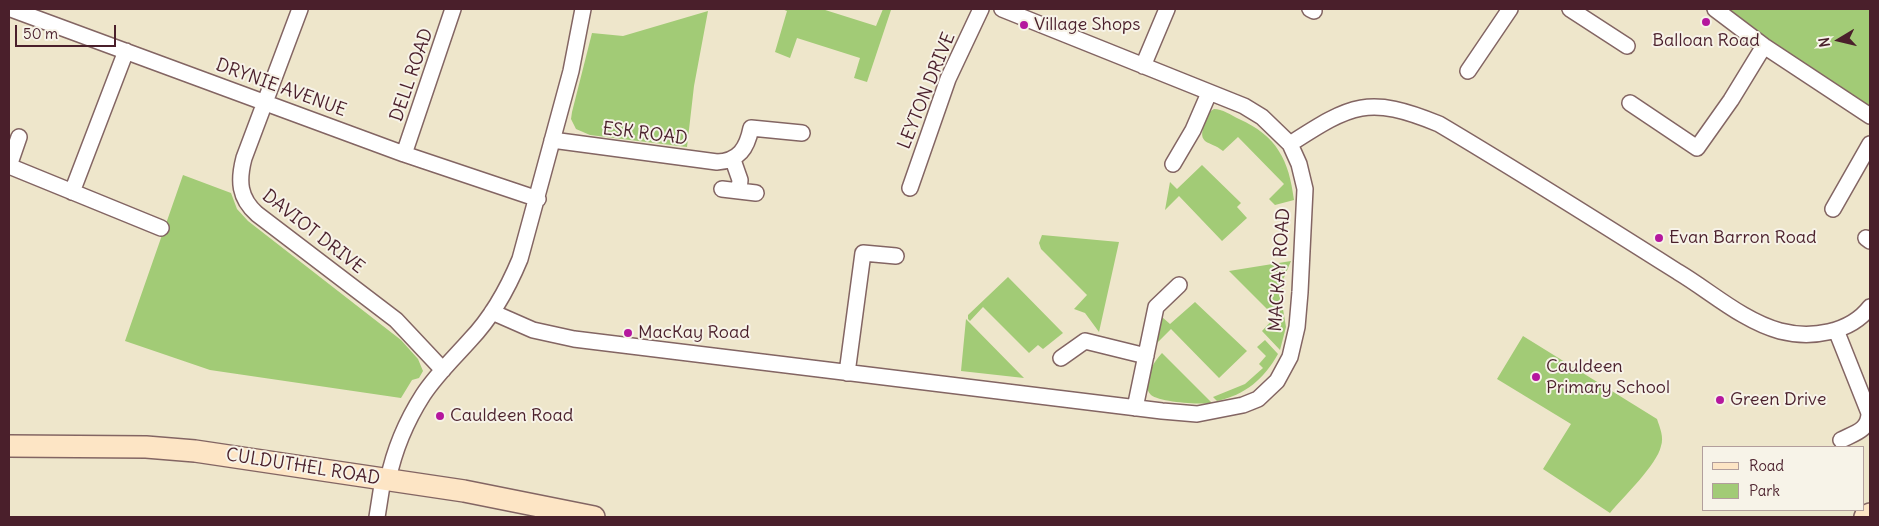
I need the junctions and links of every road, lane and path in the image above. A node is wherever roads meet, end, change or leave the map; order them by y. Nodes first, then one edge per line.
1 (11, 9) edge
2 (300, 9) edge
3 (453, 9) edge
4 (583, 9) edge
5 (981, 9) edge
6 (1002, 9) edge
7 (1167, 9) edge
8 (1510, 9) edge
9 (1570, 9) edge
10 (1715, 9) edge
11 (1627, 46) dead end
12 (1764, 46) junction
13 (126, 51) junction
14 (1143, 66) junction
15 (1468, 70) dead end
16 (1209, 92) junction
17 (267, 102) junction
18 (1630, 103) dead end
19 (1870, 116) edge
20 (802, 132) dead end
21 (19, 137) dead end
22 (1286, 138) junction
23 (552, 140) junction
24 (1870, 144) edge
25 (404, 154) junction
26 (733, 160) junction
27 (1173, 164) dead end
28 (910, 188) dead end
29 (722, 189) dead end
30 (739, 191) junction
31 (72, 192) junction
32 (756, 194) dead end
33 (538, 200) junction
34 (1832, 209) dead end
35 (161, 228) dead end
36 (896, 256) dead end
37 (1179, 285) dead end
38 (1870, 307) edge
39 (492, 312) junction
40 (1836, 330) junction
41 (1146, 356) junction
42 (1061, 358) dead end
43 (443, 370) junction
44 (847, 373) junction
45 (1135, 408) junction
46 (1842, 440) dead end
47 (9, 446) edge
48 (386, 479) junction
49 (379, 510) edge
50 (1870, 514) edge
51 (594, 517) edge
52 (1865, 517) edge

1 - 13 street, DRYNIE AVENUE
2 - 17 street, DAVIOT DRIVE
3 - 25 street, DELL ROAD
4 - 23 street
5 - 28 street, LEYTON DRIVE
6 - 14 street
7 - 14 street
8 - 15 street
9 - 11 street
10 - 12 street
12 - 18 street
12 - 19 street
13 - 17 street, DRYNIE AVENUE
13 - 31 street
14 - 16 street
16 - 22 street
16 - 27 street
17 - 25 street, DRYNIE AVENUE
17 - 43 street, DAVIOT DRIVE
20 - 26 street
21 - 31 street
22 - 40 street
22 - 45 street, MACKAY ROAD
23 - 26 street, ESK ROAD
23 - 33 street
24 - 34 street
25 - 33 street, DRYNIE AVENUE
26 - 30 street
29 - 30 street
30 - 32 street
31 - 35 street
33 - 39 street
36 - 44 street
37 - 41 street
38 - 40 street
39 - 43 street
39 - 44 street, MACKAY ROAD
40 - 46 street
41 - 42 street
41 - 45 street
43 - 48 street
44 - 45 street, MACKAY ROAD
47 - 48 main road, CULDUTHEL ROAD
48 - 49 street
48 - 51 main road, CULDUTHEL ROAD
50 - 52 main road

